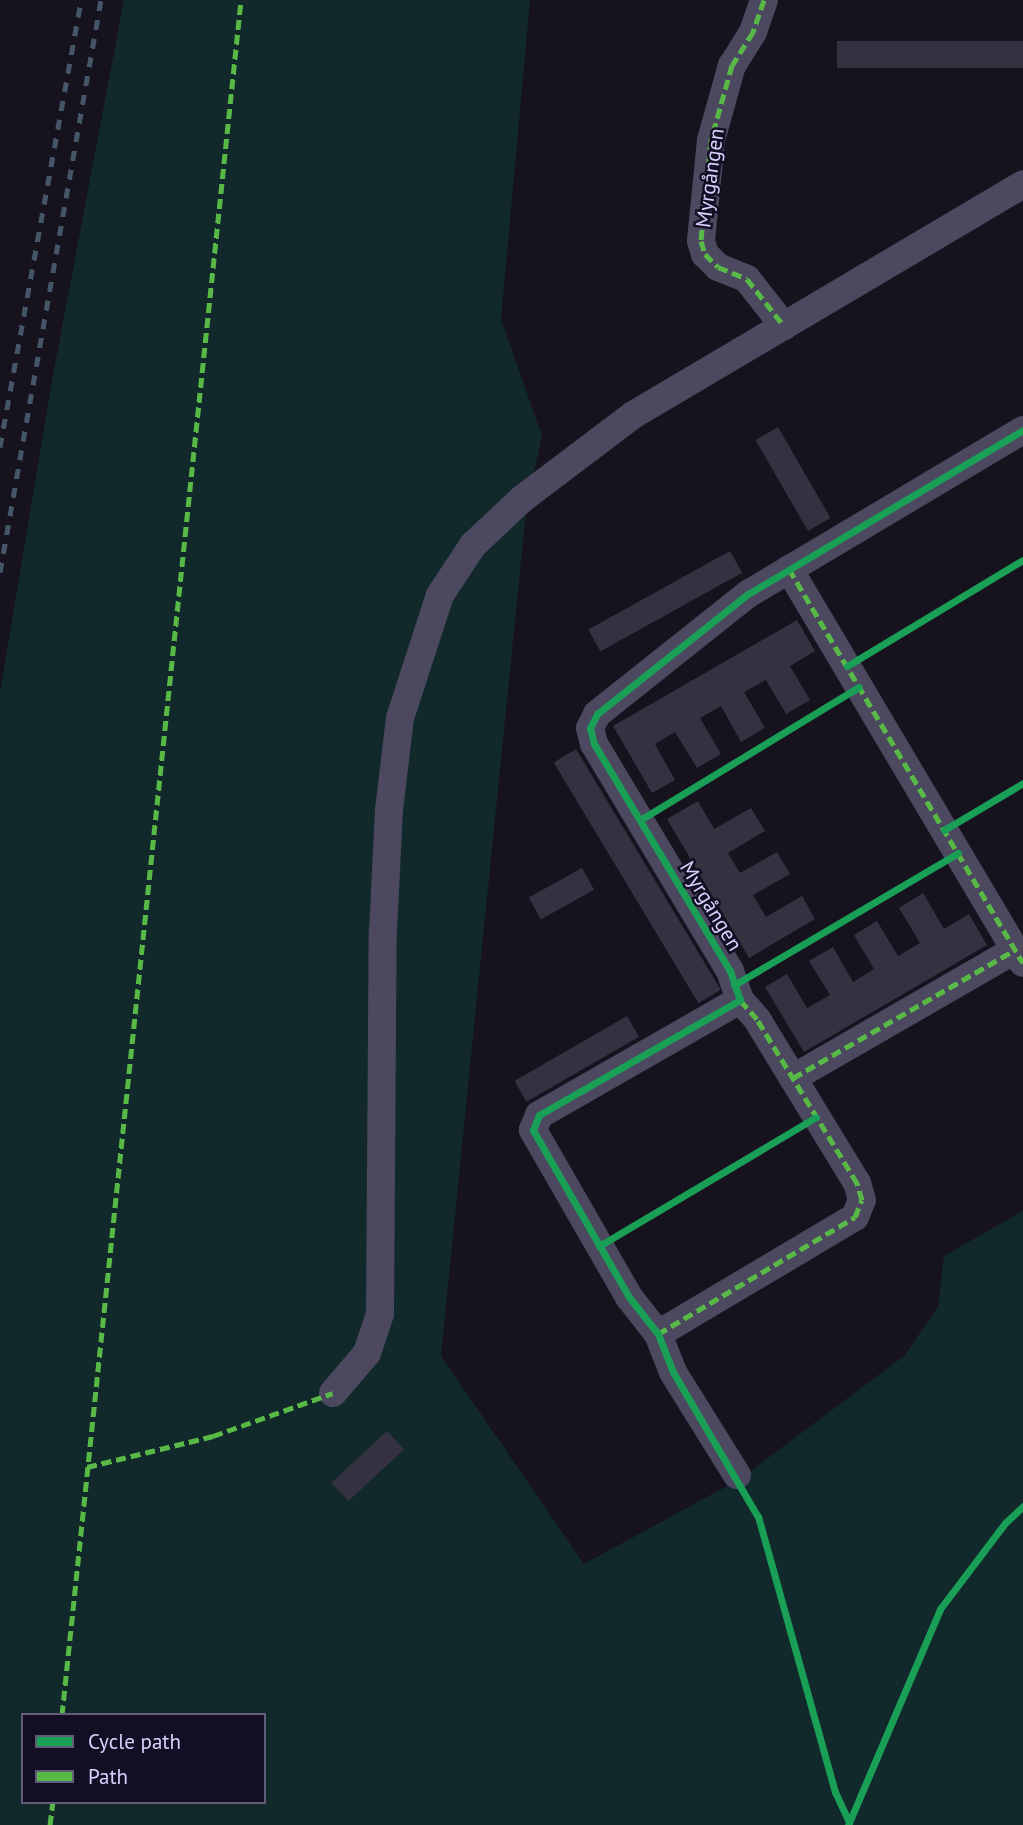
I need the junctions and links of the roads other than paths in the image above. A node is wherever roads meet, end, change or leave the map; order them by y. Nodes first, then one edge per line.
1 (764, 0) edge
2 (1023, 184) edge
3 (784, 326) junction
4 (1023, 430) edge
5 (789, 569) junction
6 (1019, 956) edge
7 (740, 1000) junction
8 (793, 1078) junction
9 (658, 1334) junction
10 (334, 1393) dead end
11 (737, 1475) dead end

1 - 3 street, Myrgången
2 - 3 street
3 - 10 street
4 - 5 street, Myrgången
5 - 6 street
5 - 7 street, Myrgången
6 - 8 street
7 - 8 street, Myrgången
7 - 9 street
8 - 9 street, Myrgången
9 - 11 street

